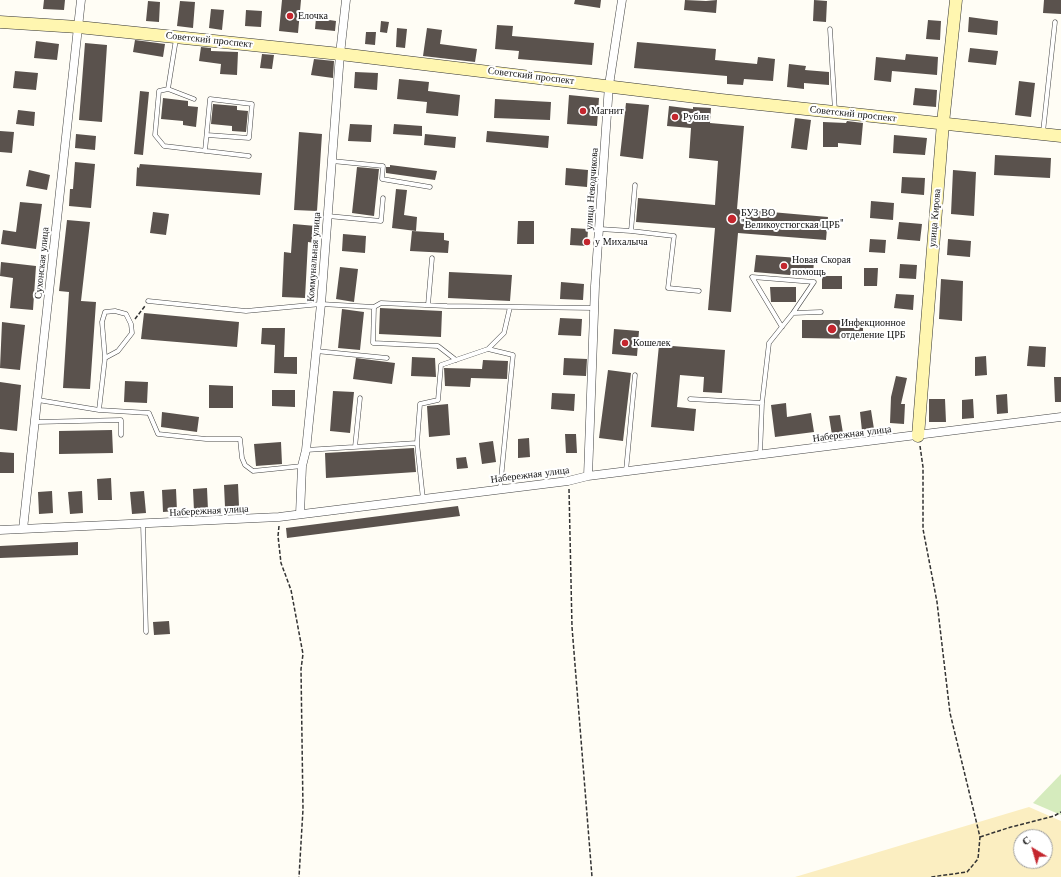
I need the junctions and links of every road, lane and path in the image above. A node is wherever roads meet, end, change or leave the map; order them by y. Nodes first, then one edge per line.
1 (81, 0) edge
2 (346, 0) edge
3 (622, 0) edge
4 (956, 0) edge
5 (0, 22) edge
6 (1055, 22) dead end
7 (78, 27) junction
8 (830, 29) dead end
9 (176, 37) junction
10 (340, 54) junction
11 (609, 86) junction
12 (168, 89) junction
13 (194, 99) dead end
14 (835, 112) junction
15 (943, 123) junction
16 (1043, 134) junction
17 (207, 135) junction
18 (1061, 136) edge
19 (205, 151) junction
20 (249, 156) dead end
21 (332, 161) junction
22 (635, 185) dead end
23 (430, 187) dead end
24 (383, 198) dead end
25 (327, 216) junction
26 (600, 228) junction
27 (630, 231) junction
28 (432, 258) dead end
29 (698, 291) dead end
30 (148, 301) joint
31 (321, 304) junction
32 (428, 305) junction
33 (374, 307) junction
34 (510, 307) junction
35 (594, 308) junction
36 (821, 312) dead end
37 (793, 313) junction
38 (131, 324) junction
39 (782, 327) junction
40 (488, 349) junction
41 (316, 351) junction
42 (105, 358) junction
43 (387, 358) dead end
44 (456, 360) junction
45 (635, 375) dead end
46 (360, 398) dead end
47 (690, 399) dead end
48 (38, 400) junction
49 (762, 403) junction
50 (99, 410) junction
51 (1061, 417) edge
52 (36, 422) junction
53 (121, 435) dead end
54 (918, 436) junction
55 (417, 443) junction
56 (355, 447) junction
57 (306, 450) junction
58 (760, 456) junction
59 (302, 466) junction
60 (626, 471) junction
61 (588, 476) junction
62 (568, 481) junction
63 (500, 489) junction
64 (424, 499) junction
65 (300, 514) junction
66 (279, 517) junction
67 (143, 524) junction
68 (23, 529) junction
69 (0, 530) edge
70 (146, 632) dead end
71 (1061, 812) edge
72 (980, 837) junction
73 (299, 877) edge
74 (592, 877) edge
75 (931, 877) edge

1 - 7 street, Сухонская улица
2 - 10 street, Коммунальная улица
3 - 11 street, улица Неводчикова
4 - 15 street, улица Кирова
5 - 7 street, Советский проспект
6 - 16 lane
7 - 9 street, Советский проспект
7 - 48 street, Сухонская улица
8 - 14 lane
9 - 10 street, Советский проспект
9 - 12 lane
10 - 11 street, Советский проспект
10 - 21 street, Коммунальная улица
11 - 14 street, Советский проспект
11 - 26 street, улица Неводчикова
12 - 13 lane
12 - 19 lane
14 - 15 street, Советский проспект
15 - 16 street, Советский проспект
15 - 54 street, улица Кирова
16 - 18 street, Советский проспект
17 - 17 lane
17 - 19 lane
19 - 20 lane
21 - 23 lane
21 - 25 street, Коммунальная улица
22 - 27 lane
24 - 25 lane
25 - 31 street, Коммунальная улица
26 - 27 lane
26 - 35 street, улица Неводчикова
27 - 29 lane
28 - 32 lane
30 - 31 lane
30 - 38 path
31 - 33 lane
31 - 41 street, Коммунальная улица
32 - 33 lane
32 - 34 lane
33 - 44 lane
34 - 35 lane
34 - 40 lane
35 - 61 street, улица Неводчикова
36 - 37 lane
37 - 39 lane
37 - 39 lane
38 - 42 lane
38 - 42 lane
39 - 49 lane
40 - 44 lane
40 - 63 lane
41 - 43 lane
41 - 57 street, Коммунальная улица
42 - 50 lane
44 - 55 lane
45 - 60 lane
46 - 56 lane
47 - 49 lane
48 - 50 lane
48 - 52 street, Сухонская улица
49 - 58 lane
50 - 59 lane
51 - 54 street, Набережная улица
52 - 53 lane
52 - 68 street, Сухонская улица
54 - 58 street, Набережная улица
54 - 72 path
55 - 56 lane
55 - 64 lane
56 - 57 lane
57 - 59 street, Коммунальная улица
58 - 60 street, Набережная улица
59 - 65 street, Коммунальная улица
60 - 61 street, Набережная улица
61 - 62 street, Набережная улица
62 - 63 street, Набережная улица
62 - 74 path
63 - 64 street, Набережная улица
64 - 65 street, Набережная улица
65 - 66 street, Набережная улица
66 - 67 street, Набережная улица
66 - 73 path
67 - 68 street, Набережная улица
67 - 70 lane
68 - 69 street, Набережная улица
71 - 72 path
72 - 75 path

